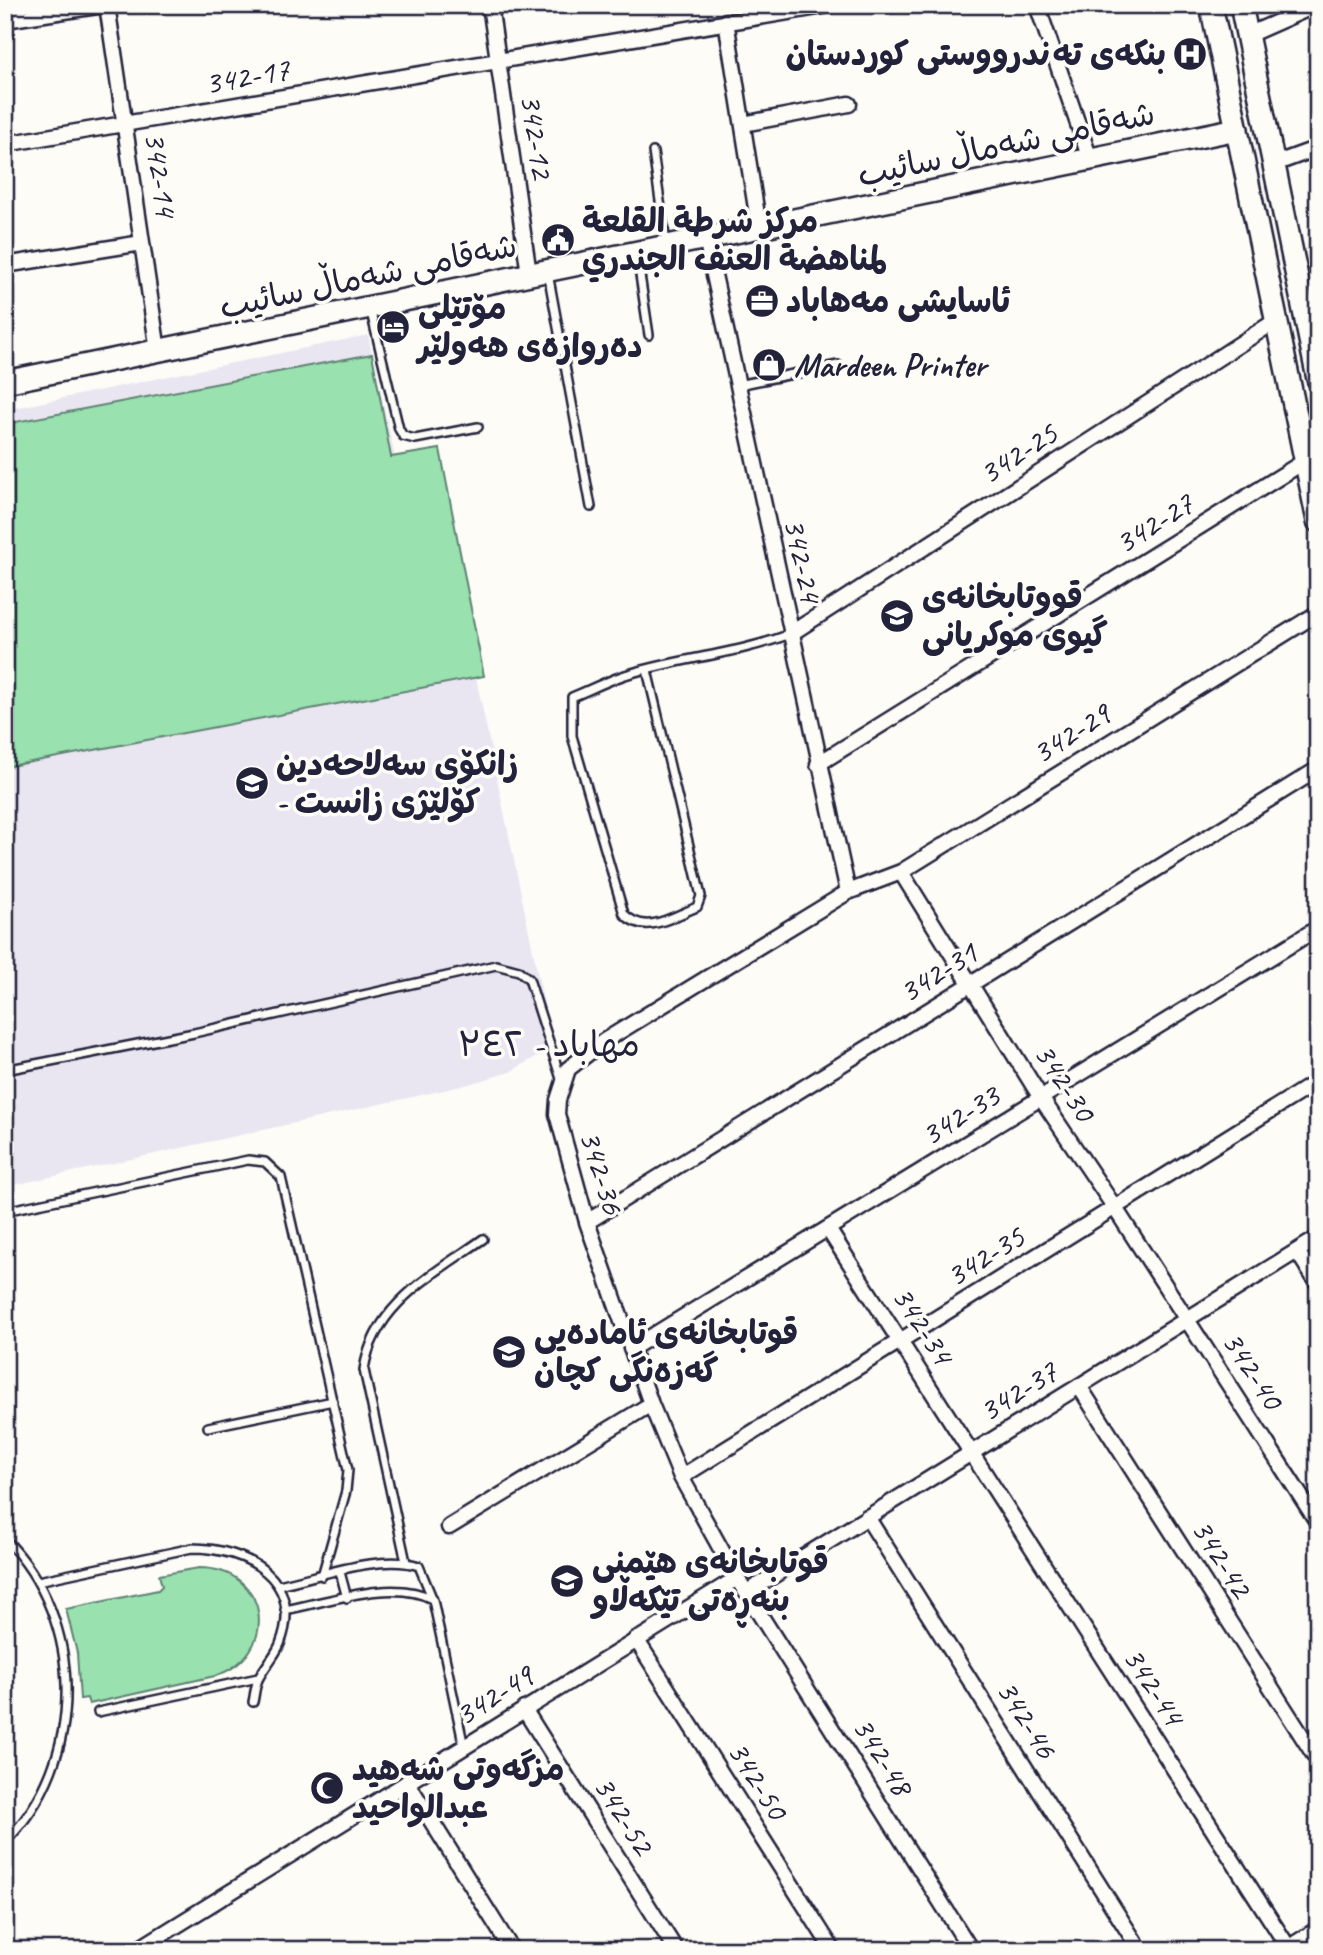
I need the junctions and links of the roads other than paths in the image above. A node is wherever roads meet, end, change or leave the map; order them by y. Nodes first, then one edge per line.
1 (106, 5) edge
2 (490, 5) edge
3 (830, 5) edge
4 (1037, 5) edge
5 (1211, 5) edge
6 (1241, 5) edge
7 (1316, 5) edge
8 (5, 20) edge
9 (726, 22) junction
10 (1248, 35) junction
11 (498, 62) junction
12 (849, 104) dead end
13 (743, 124) junction
14 (125, 125) junction
15 (1237, 129) junction
16 (5, 144) edge
17 (1318, 148) edge
18 (653, 152) dead end
19 (1090, 159) junction
20 (1274, 164) junction
21 (759, 227) junction
22 (706, 238) junction
23 (142, 243) junction
24 (667, 247) junction
25 (637, 254) junction
26 (5, 265) edge
27 (539, 273) junction
28 (369, 307) junction
29 (1277, 320) junction
30 (649, 335) dead end
31 (158, 351) junction
32 (838, 365) dead end
33 (1318, 379) edge
34 (5, 382) edge
35 (737, 385) junction
36 (478, 427) dead end
37 (1305, 461) junction
38 (592, 507) dead end
39 (1318, 521) edge
40 (1318, 613) edge
41 (790, 634) junction
42 (647, 670) junction
43 (818, 764) junction
44 (1318, 769) edge
45 (901, 872) junction
46 (848, 892) junction
47 (1318, 928) edge
48 (972, 983) junction
49 (5, 1070) edge
50 (1318, 1081) edge
51 (562, 1084) junction
52 (1041, 1098) junction
53 (1115, 1208) junction
54 (5, 1211) edge
55 (587, 1222) junction
56 (828, 1229) junction
57 (1318, 1237) edge
58 (483, 1239) dead end
59 (1297, 1251) junction
60 (1318, 1284) edge
61 (1186, 1319) junction
62 (901, 1342) junction
63 (631, 1349) junction
64 (1079, 1386) junction
65 (333, 1401) junction
66 (651, 1404) junction
67 (208, 1427) dead end
68 (972, 1452) junction
69 (681, 1477) junction
70 (867, 1517) junction
71 (1318, 1522) edge
72 (449, 1527) dead end
73 (5, 1539) edge
74 (407, 1562) junction
75 (340, 1572) junction
76 (322, 1576) junction
77 (737, 1577) junction
78 (38, 1581) junction
79 (278, 1586) junction
80 (747, 1592) junction
81 (347, 1598) junction
82 (433, 1600) junction
83 (285, 1610) junction
84 (636, 1639) junction
85 (258, 1678) junction
86 (253, 1702) dead end
87 (524, 1709) junction
88 (98, 1712) dead end
89 (464, 1747) junction
90 (1318, 1761) edge
91 (407, 1782) junction
92 (5, 1842) edge
93 (1318, 1929) edge
94 (1287, 1949) edge
95 (137, 1950) edge
96 (512, 1950) edge
97 (676, 1950) edge
98 (833, 1950) edge
99 (971, 1950) edge
100 (1140, 1950) edge

1 - 8 street
1 - 14 street, 342-14
2 - 11 street, 342-12
3 - 9 street, 342-17
4 - 19 street
5 - 15 street
6 - 10 street
7 - 10 street
9 - 11 street, 342-17
9 - 13 street
10 - 20 street
11 - 14 street, 342-17
11 - 27 street, 342-12
12 - 13 street
13 - 21 street
14 - 16 street, 342-17
14 - 23 street, 342-14
15 - 19 street, شەقامی شەماڵ سائیب
15 - 29 street
17 - 20 street
18 - 24 lane
19 - 21 street, شەقامی شەماڵ سائیب
20 - 33 street
21 - 22 street, شەقامی شەماڵ سائیب
22 - 24 street, شەقامی شەماڵ سائیب
22 - 35 street, 342-24
23 - 26 street
23 - 31 street, 342-14
24 - 25 street, شەقامی شەماڵ سائیب
25 - 27 street, شەقامی شەماڵ سائیب
25 - 30 lane
27 - 28 street, شەقامی شەماڵ سائیب
27 - 38 lane
28 - 31 street, شەقامی شەماڵ سائیب
28 - 36 lane
29 - 37 street
29 - 41 street, 342-25
31 - 34 street, شەقامی شەماڵ سائیب
32 - 35 lane
35 - 41 street, 342-24
37 - 39 street
37 - 43 street, 342-27
40 - 45 street, 342-29
41 - 42 lane
41 - 43 street, 342-24
42 - 42 lane
43 - 46 street, 342-24
44 - 48 street, 342-31
45 - 46 street, 342-29
45 - 48 street, 342-30
46 - 51 street, 342-36
47 - 52 street, 342-33
48 - 52 street, 342-30
48 - 55 street, 342-31
49 - 51 lane
50 - 53 street, 342-35
51 - 55 street, 342-36
52 - 53 street, 342-30
52 - 56 street, 342-33
53 - 61 street, 342-30
53 - 62 street, 342-35
54 - 65 lane
55 - 63 street, 342-36
56 - 62 street, 342-34
56 - 63 street, 342-33
57 - 59 street, 342-37
58 - 74 lane
59 - 60 street
59 - 61 street, 342-37
61 - 64 street, 342-37
61 - 71 street, 342-40
62 - 68 street, 342-34
62 - 69 street, 342-35
63 - 66 street, 342-36
64 - 68 street, 342-37
64 - 90 street, 342-42
65 - 67 lane
65 - 76 lane
66 - 69 street, 342-36
66 - 72 street
68 - 70 street, 342-37
68 - 94 street, 342-44
69 - 77 street, 342-36
70 - 80 street, 342-37
70 - 100 street, 342-46
73 - 78 lane
74 - 75 lane
74 - 82 lane
75 - 76 lane
75 - 81 lane
76 - 79 lane
77 - 80 street, 342-36
77 - 84 street, 342-49
78 - 79 lane
78 - 92 lane
79 - 83 lane
80 - 99 street, 342-48
81 - 82 lane
81 - 83 lane
82 - 89 lane
83 - 85 lane
84 - 87 street, 342-49
84 - 98 street, 342-50
85 - 86 lane
85 - 88 lane
87 - 89 street, 342-49
87 - 97 street, 342-52
89 - 91 street, 342-49
91 - 95 street, 342-49
91 - 96 street
93 - 94 street

